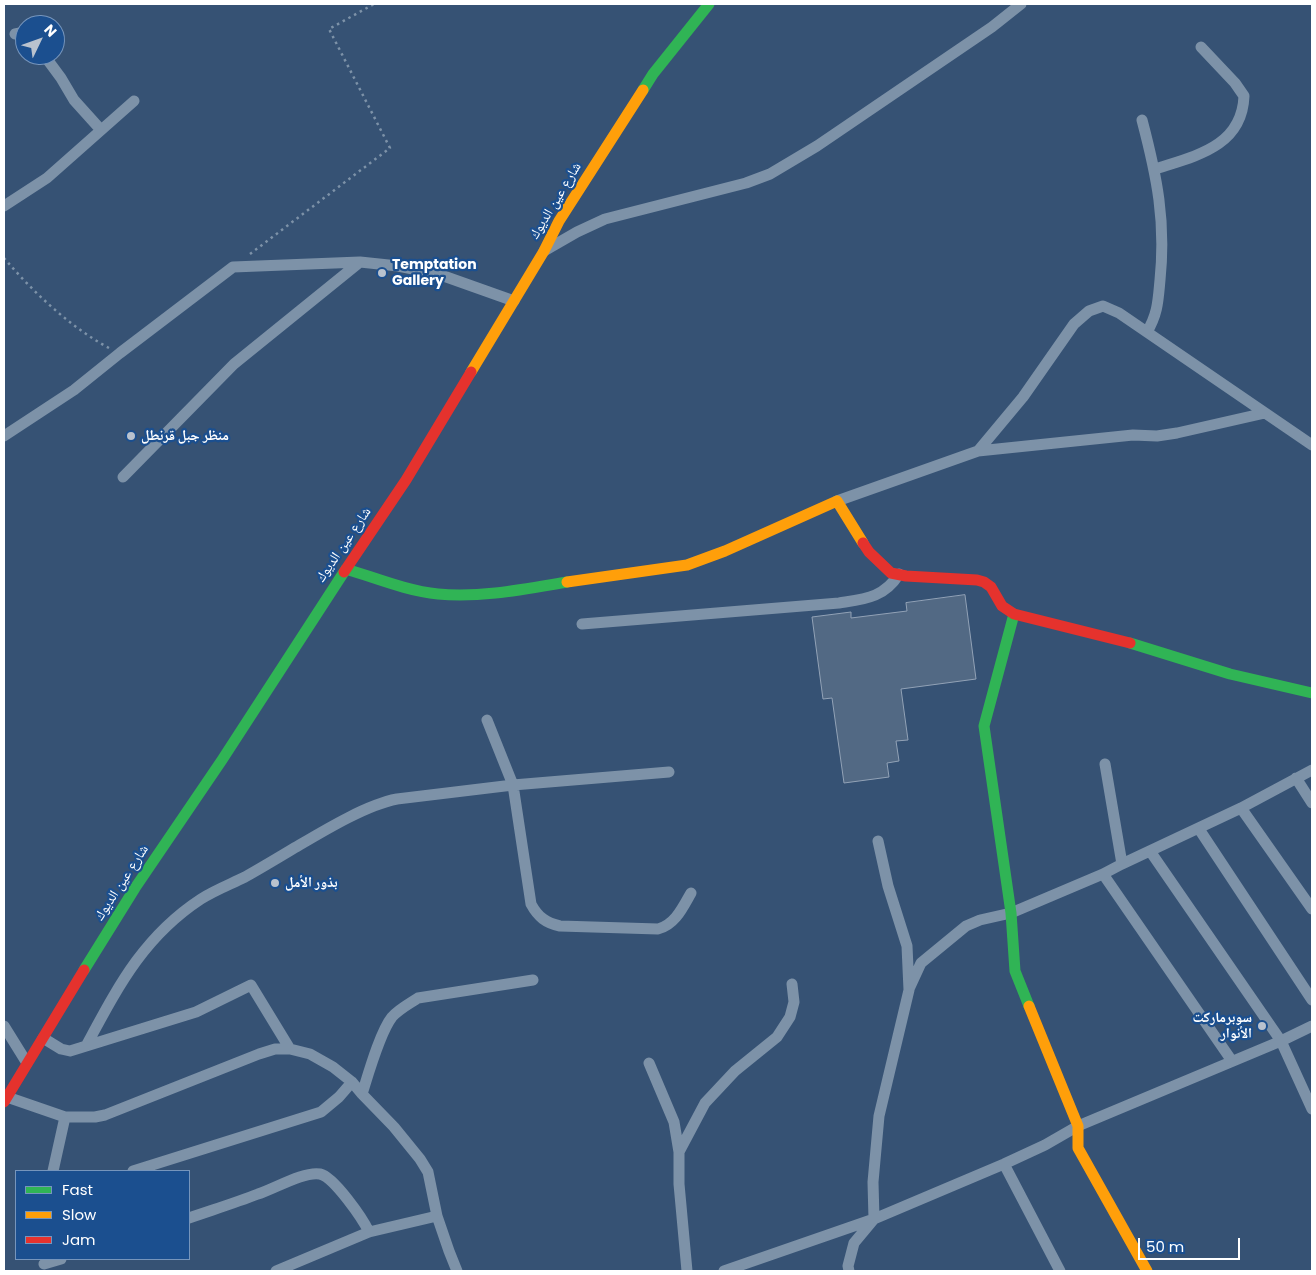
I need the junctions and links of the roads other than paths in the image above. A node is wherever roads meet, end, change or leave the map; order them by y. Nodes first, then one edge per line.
1 (709, 4) edge
2 (1021, 4) edge
3 (1201, 47) dead end
4 (51, 65) edge
5 (134, 101) dead end
6 (1142, 120) dead end
7 (101, 130) junction
8 (1155, 169) junction
9 (4, 206) edge
10 (544, 251) junction
11 (360, 262) junction
12 (514, 301) junction
13 (1147, 332) junction
14 (1265, 413) junction
15 (4, 436) edge
16 (1312, 445) edge
17 (978, 451) junction
18 (123, 477) dead end
19 (838, 501) junction
20 (346, 569) junction
21 (899, 574) junction
22 (1014, 614) junction
23 (582, 624) dead end
24 (1312, 693) edge
25 (487, 720) dead end
26 (1105, 764) dead end
27 (1312, 770) edge
28 (669, 772) dead end
29 (1296, 778) junction
30 (513, 785) junction
31 (1312, 803) edge
32 (1241, 808) junction
33 (1199, 829) junction
34 (878, 841) dead end
35 (1150, 851) junction
36 (1122, 864) junction
37 (1104, 874) junction
38 (691, 893) dead end
39 (1312, 909) edge
40 (1011, 913) junction
41 (533, 980) dead end
42 (792, 984) dead end
43 (909, 990) junction
44 (1312, 1000) edge
45 (4, 1026) edge
46 (1312, 1026) edge
47 (43, 1038) junction
48 (1281, 1041) junction
49 (86, 1046) junction
50 (290, 1049) junction
51 (1232, 1061) junction
52 (27, 1063) junction
53 (649, 1063) dead end
54 (352, 1082) junction
55 (362, 1094) junction
56 (5, 1100) edge
57 (1312, 1109) edge
58 (65, 1117) junction
59 (1078, 1126) junction
60 (679, 1152) junction
61 (1004, 1164) junction
62 (53, 1170) edge
63 (136, 1170) edge
64 (437, 1216) junction
65 (190, 1218) edge
66 (874, 1219) junction
67 (369, 1232) junction
68 (58, 1260) edge
69 (44, 1265) edge
70 (276, 1271) edge
71 (457, 1271) edge
72 (687, 1271) edge
73 (724, 1271) edge
74 (849, 1271) edge
75 (1060, 1271) edge
76 (1147, 1271) edge

1 - 10 street, شارع عين الديوك
2 - 10 street
3 - 8 street
4 - 7 street
5 - 7 street
6 - 8 street
7 - 9 street
8 - 13 street
10 - 12 street, شارع عين الديوك
11 - 12 street
11 - 15 street
11 - 18 street
12 - 20 street, شارع عين الديوك
13 - 14 street
13 - 17 street
14 - 16 street
14 - 17 street
17 - 19 street
19 - 20 street
19 - 21 street
20 - 47 street, شارع عين الديوك
21 - 22 street
21 - 23 street
22 - 24 street
22 - 40 street
25 - 30 street
26 - 36 street
27 - 29 street
28 - 30 street
29 - 31 street
29 - 32 street
30 - 38 street
30 - 49 street
32 - 33 street
32 - 39 street
33 - 35 street
33 - 44 street
34 - 43 street
35 - 36 street
35 - 48 street
36 - 37 street
37 - 40 street
37 - 51 street
40 - 43 street
40 - 59 street
41 - 55 street
42 - 60 street
43 - 66 street
45 - 52 street
46 - 48 street
47 - 49 street
47 - 52 street, شارع عين الديوك
48 - 51 street
48 - 57 street
49 - 50 street
50 - 54 street
50 - 58 street
51 - 59 street
52 - 56 street, شارع عين الديوك
53 - 60 street
54 - 55 street
54 - 63 street
55 - 64 street
56 - 58 street
58 - 62 street
59 - 61 street
59 - 76 street
60 - 72 street
61 - 66 street
61 - 75 street
64 - 67 street
64 - 71 street
65 - 67 street
66 - 73 street
66 - 74 street
67 - 70 street
68 - 69 street

